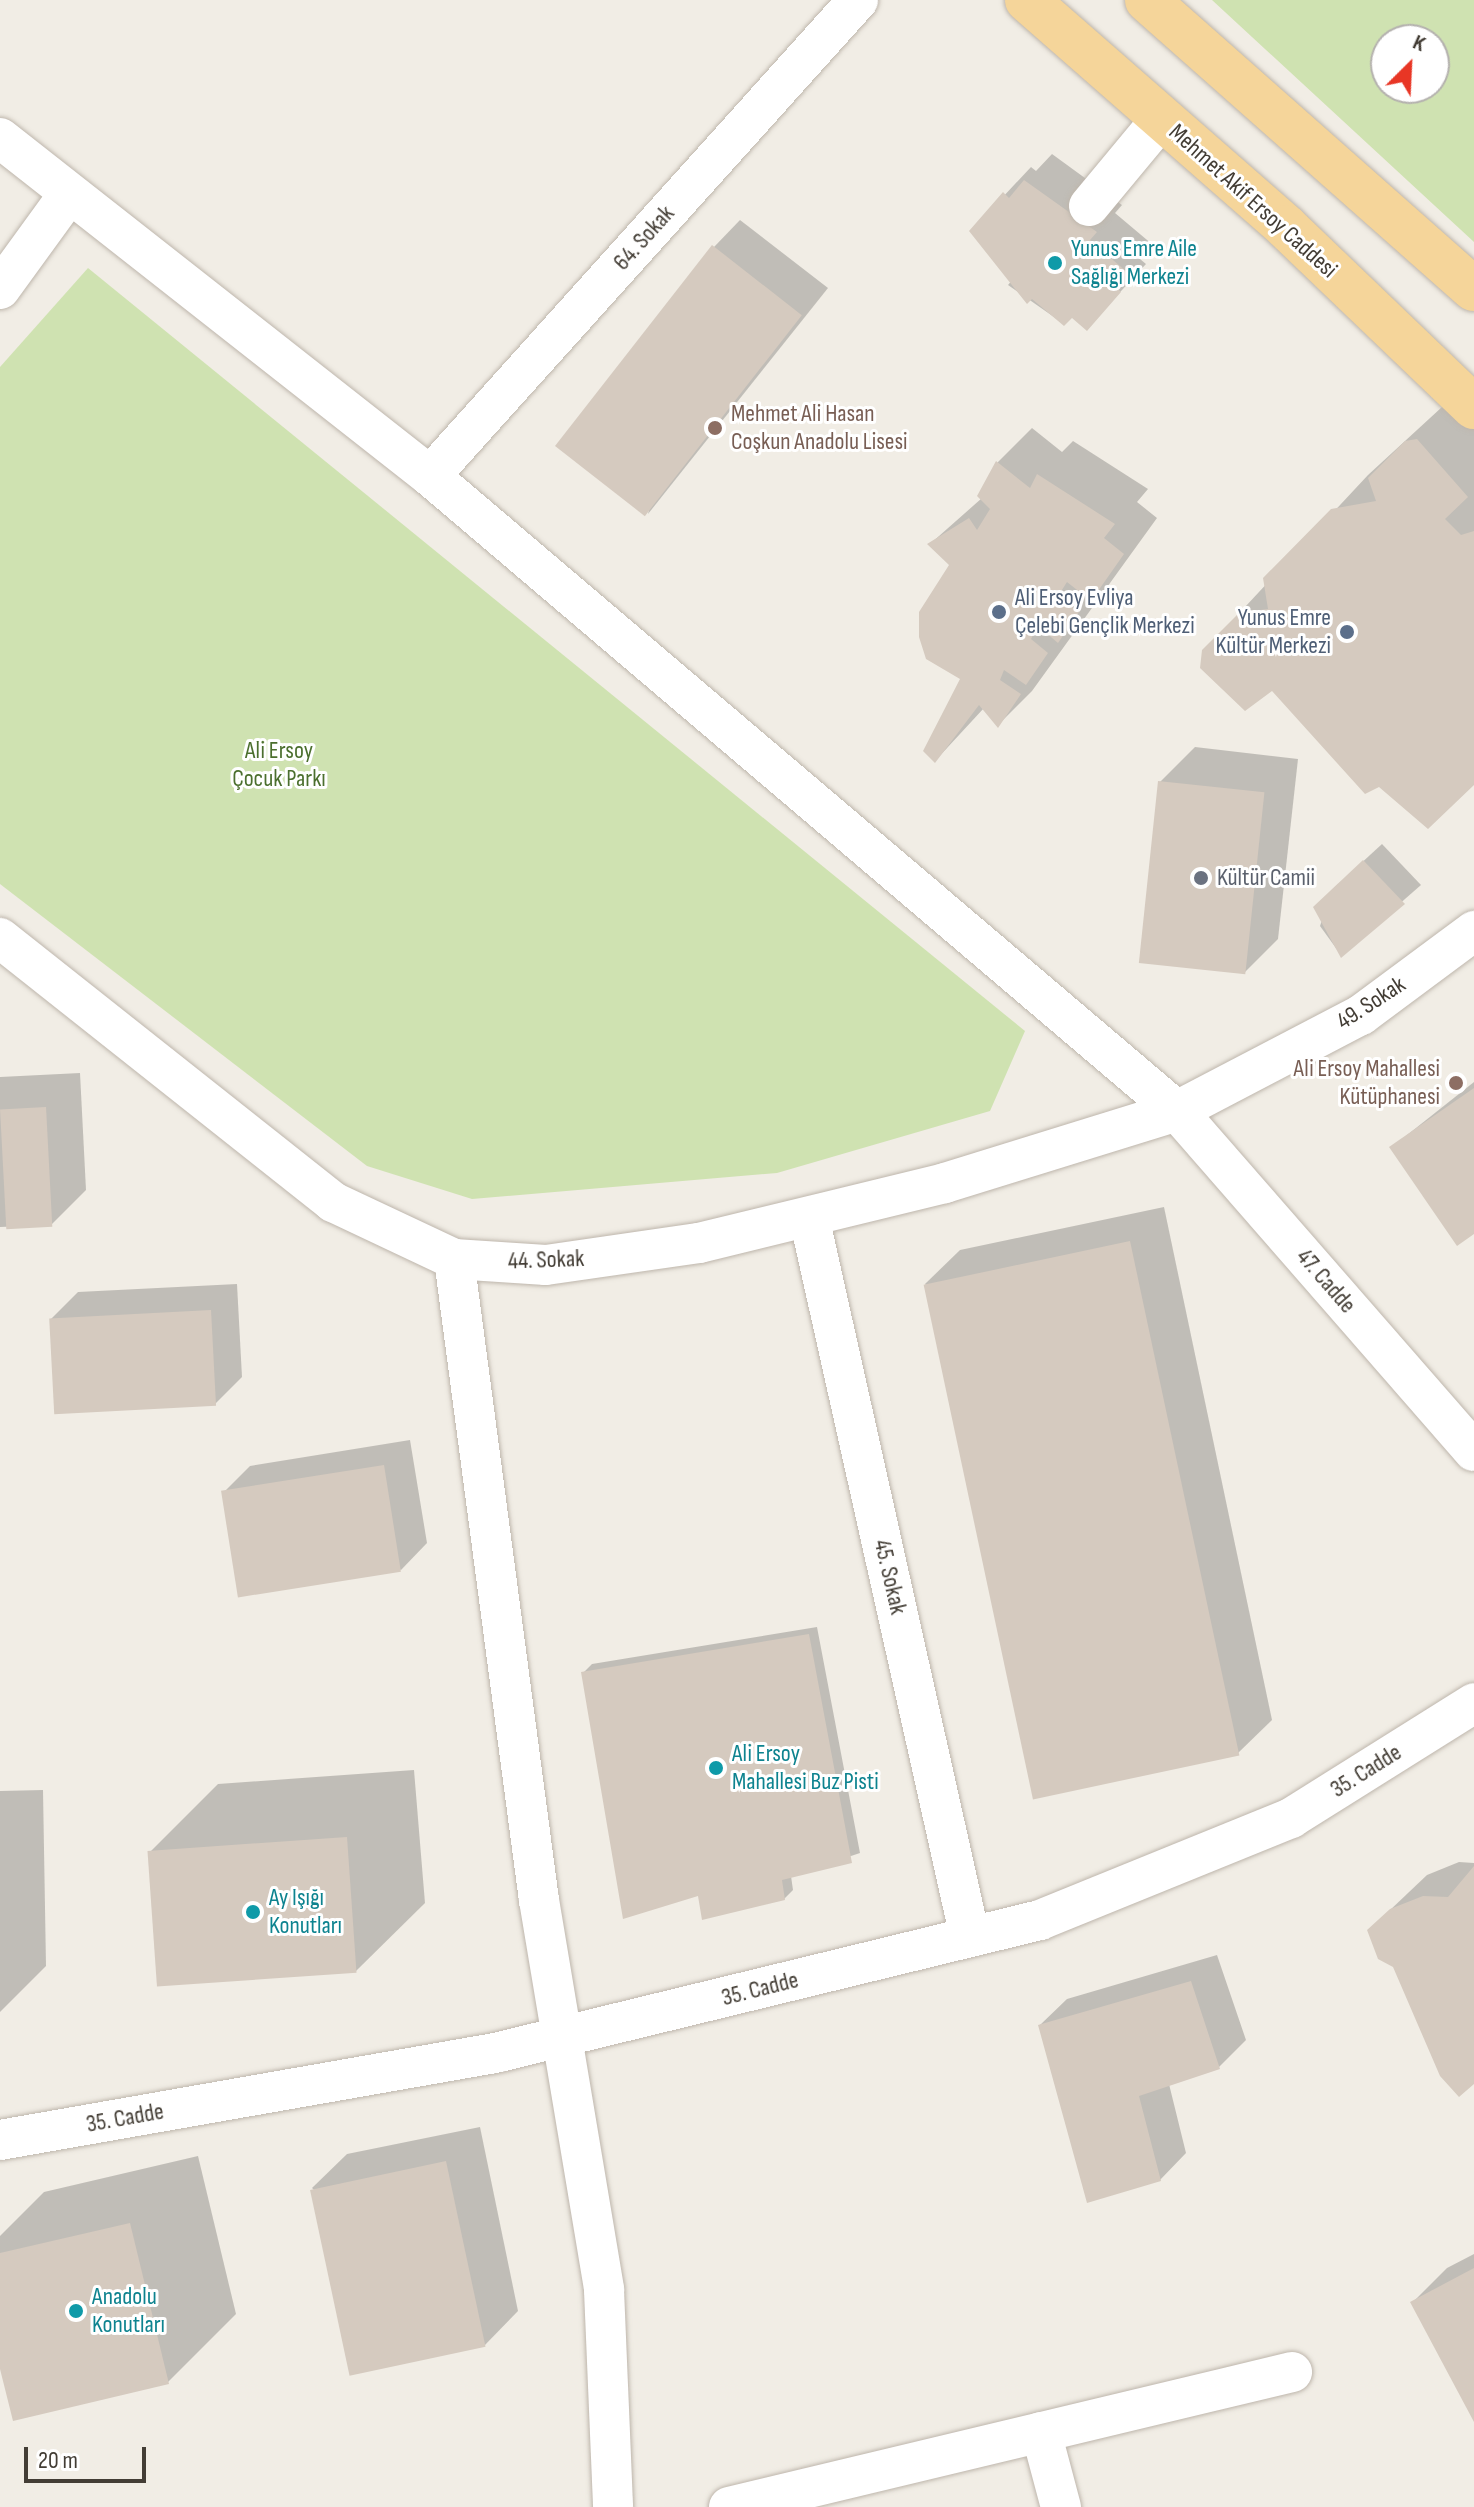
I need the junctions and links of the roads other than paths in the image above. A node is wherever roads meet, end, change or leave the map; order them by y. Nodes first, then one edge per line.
1 (858, 0) edge
2 (1027, 0) edge
3 (1147, 0) edge
4 (1162, 118) junction
5 (0, 138) edge
6 (69, 194) junction
7 (1089, 206) dead end
8 (0, 289) edge
9 (1474, 289) edge
10 (1474, 407) edge
11 (430, 476) junction
12 (1474, 931) edge
13 (0, 938) edge
14 (1177, 1111) junction
15 (809, 1217) junction
16 (454, 1259) junction
17 (1474, 1451) edge
18 (1474, 1703) edge
19 (970, 1937) junction
20 (560, 2039) junction
21 (0, 2140) edge
22 (1292, 2372) dead end
23 (1041, 2432) junction
24 (613, 2507) edge
25 (729, 2507) edge
26 (1061, 2507) edge

1 - 11 street, 64. Sokak
2 - 4 main road, Mehmet Akif Ersoy Caddesi
3 - 9 main road
4 - 7 street
4 - 10 main road, Mehmet Akif Ersoy Caddesi
5 - 6 street, 47. Cadde
6 - 8 street
6 - 11 street, 47. Cadde
11 - 14 street, 47. Cadde
12 - 14 street, 49. Sokak
13 - 16 street, 44. Sokak
14 - 15 street, 44. Sokak
14 - 17 street, 47. Cadde
15 - 16 street, 44. Sokak
15 - 19 street, 45. Sokak
16 - 20 street
18 - 19 street, 35. Cadde
19 - 20 street, 35. Cadde
20 - 21 street, 35. Cadde
20 - 24 street
22 - 23 street
23 - 25 street
23 - 26 street

